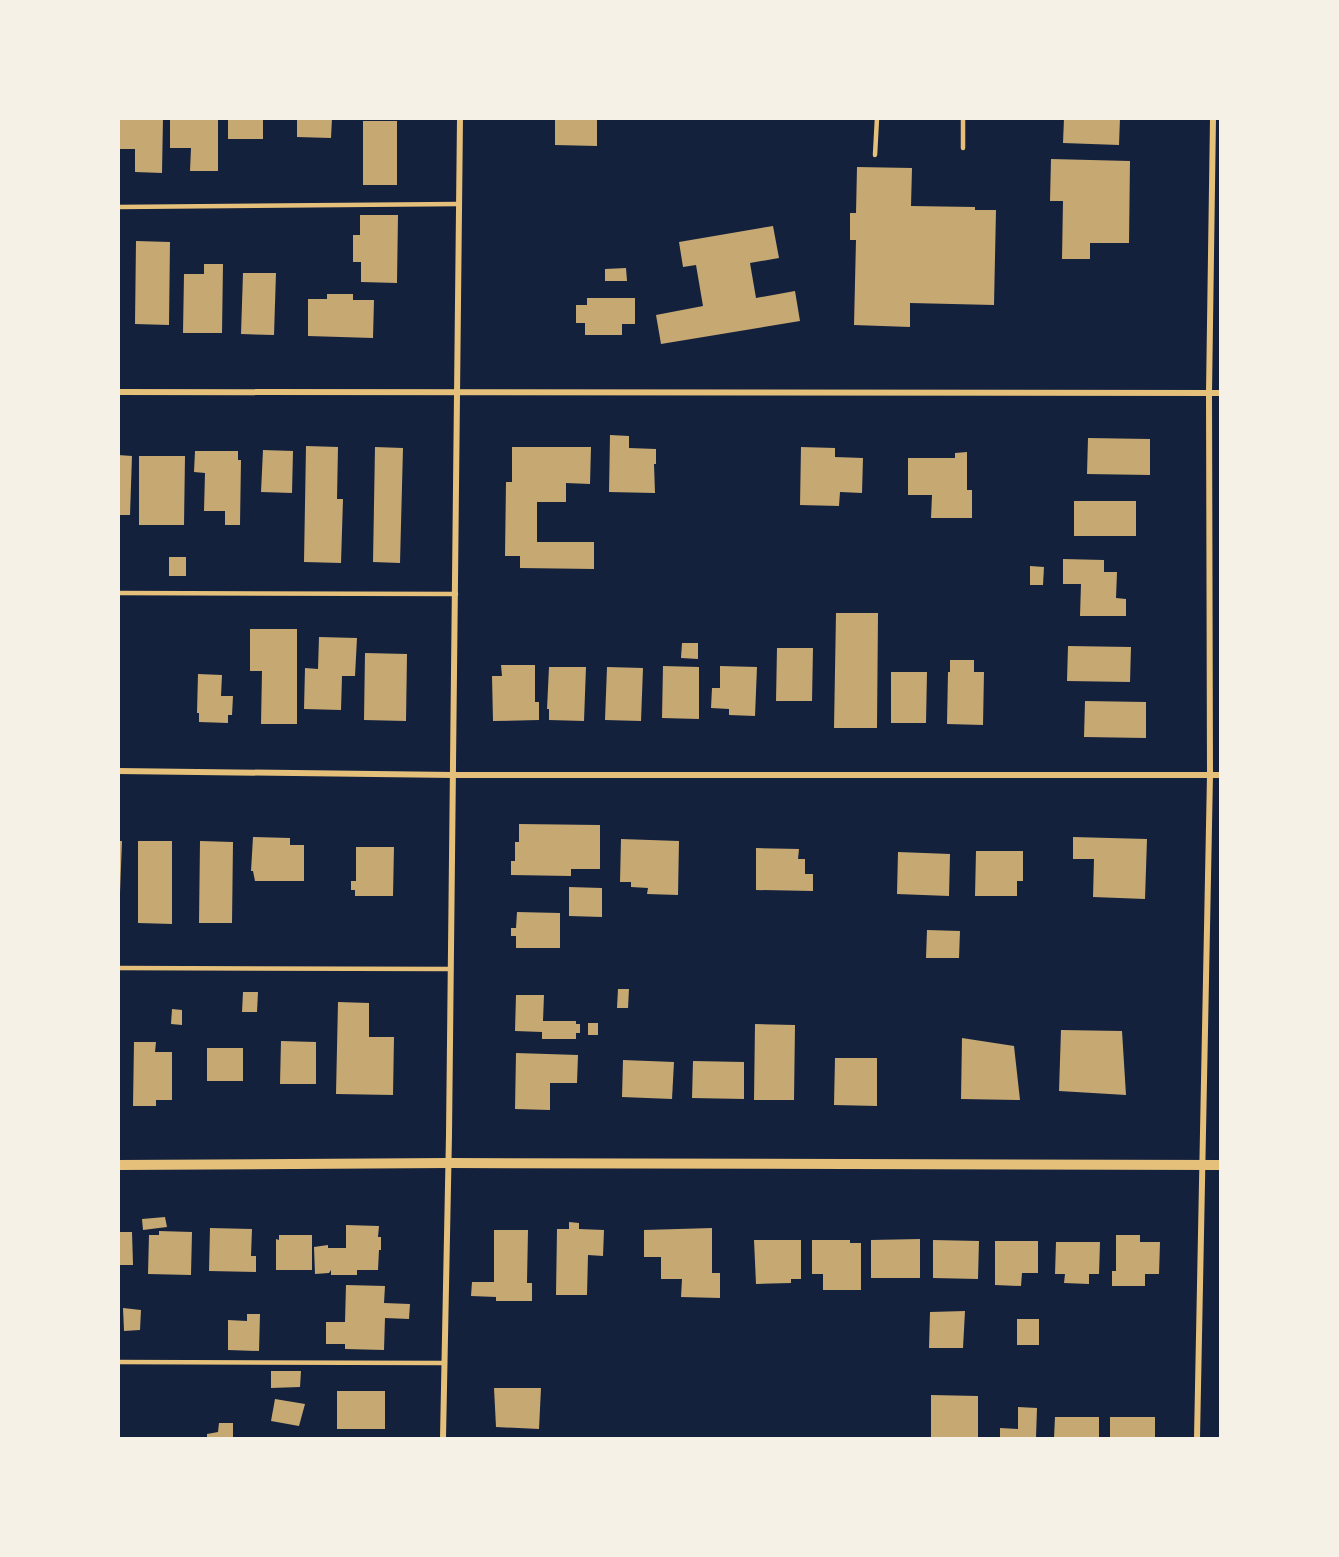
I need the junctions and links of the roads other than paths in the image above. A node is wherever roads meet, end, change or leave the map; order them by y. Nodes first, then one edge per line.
1 (460, 118) edge
2 (877, 118) edge
3 (963, 118) edge
4 (1213, 118) edge
5 (963, 148) dead end
6 (875, 155) dead end
7 (459, 204) junction
8 (118, 207) edge
9 (457, 391) junction
10 (118, 392) edge
11 (1209, 393) junction
12 (1221, 393) edge
13 (118, 593) edge
14 (456, 594) junction
15 (118, 771) edge
16 (454, 775) junction
17 (1210, 775) junction
18 (1221, 775) edge
19 (118, 968) edge
20 (452, 969) junction
21 (449, 1163) junction
22 (118, 1165) edge
23 (1201, 1165) junction
24 (1221, 1165) edge
25 (118, 1362) edge
26 (445, 1363) junction
27 (443, 1438) edge
28 (1197, 1438) edge

1 - 7 street
2 - 6 lane
3 - 5 lane
4 - 11 street
7 - 8 lane
7 - 9 street
9 - 10 street
9 - 11 street
9 - 14 street
11 - 12 street
11 - 17 street
13 - 14 lane
14 - 16 street
15 - 16 street
16 - 17 street
16 - 20 street
17 - 18 street
17 - 23 street
19 - 20 lane
20 - 21 street
21 - 22 street
21 - 23 street
21 - 26 street
23 - 24 street
23 - 28 street
25 - 26 lane
26 - 27 street

